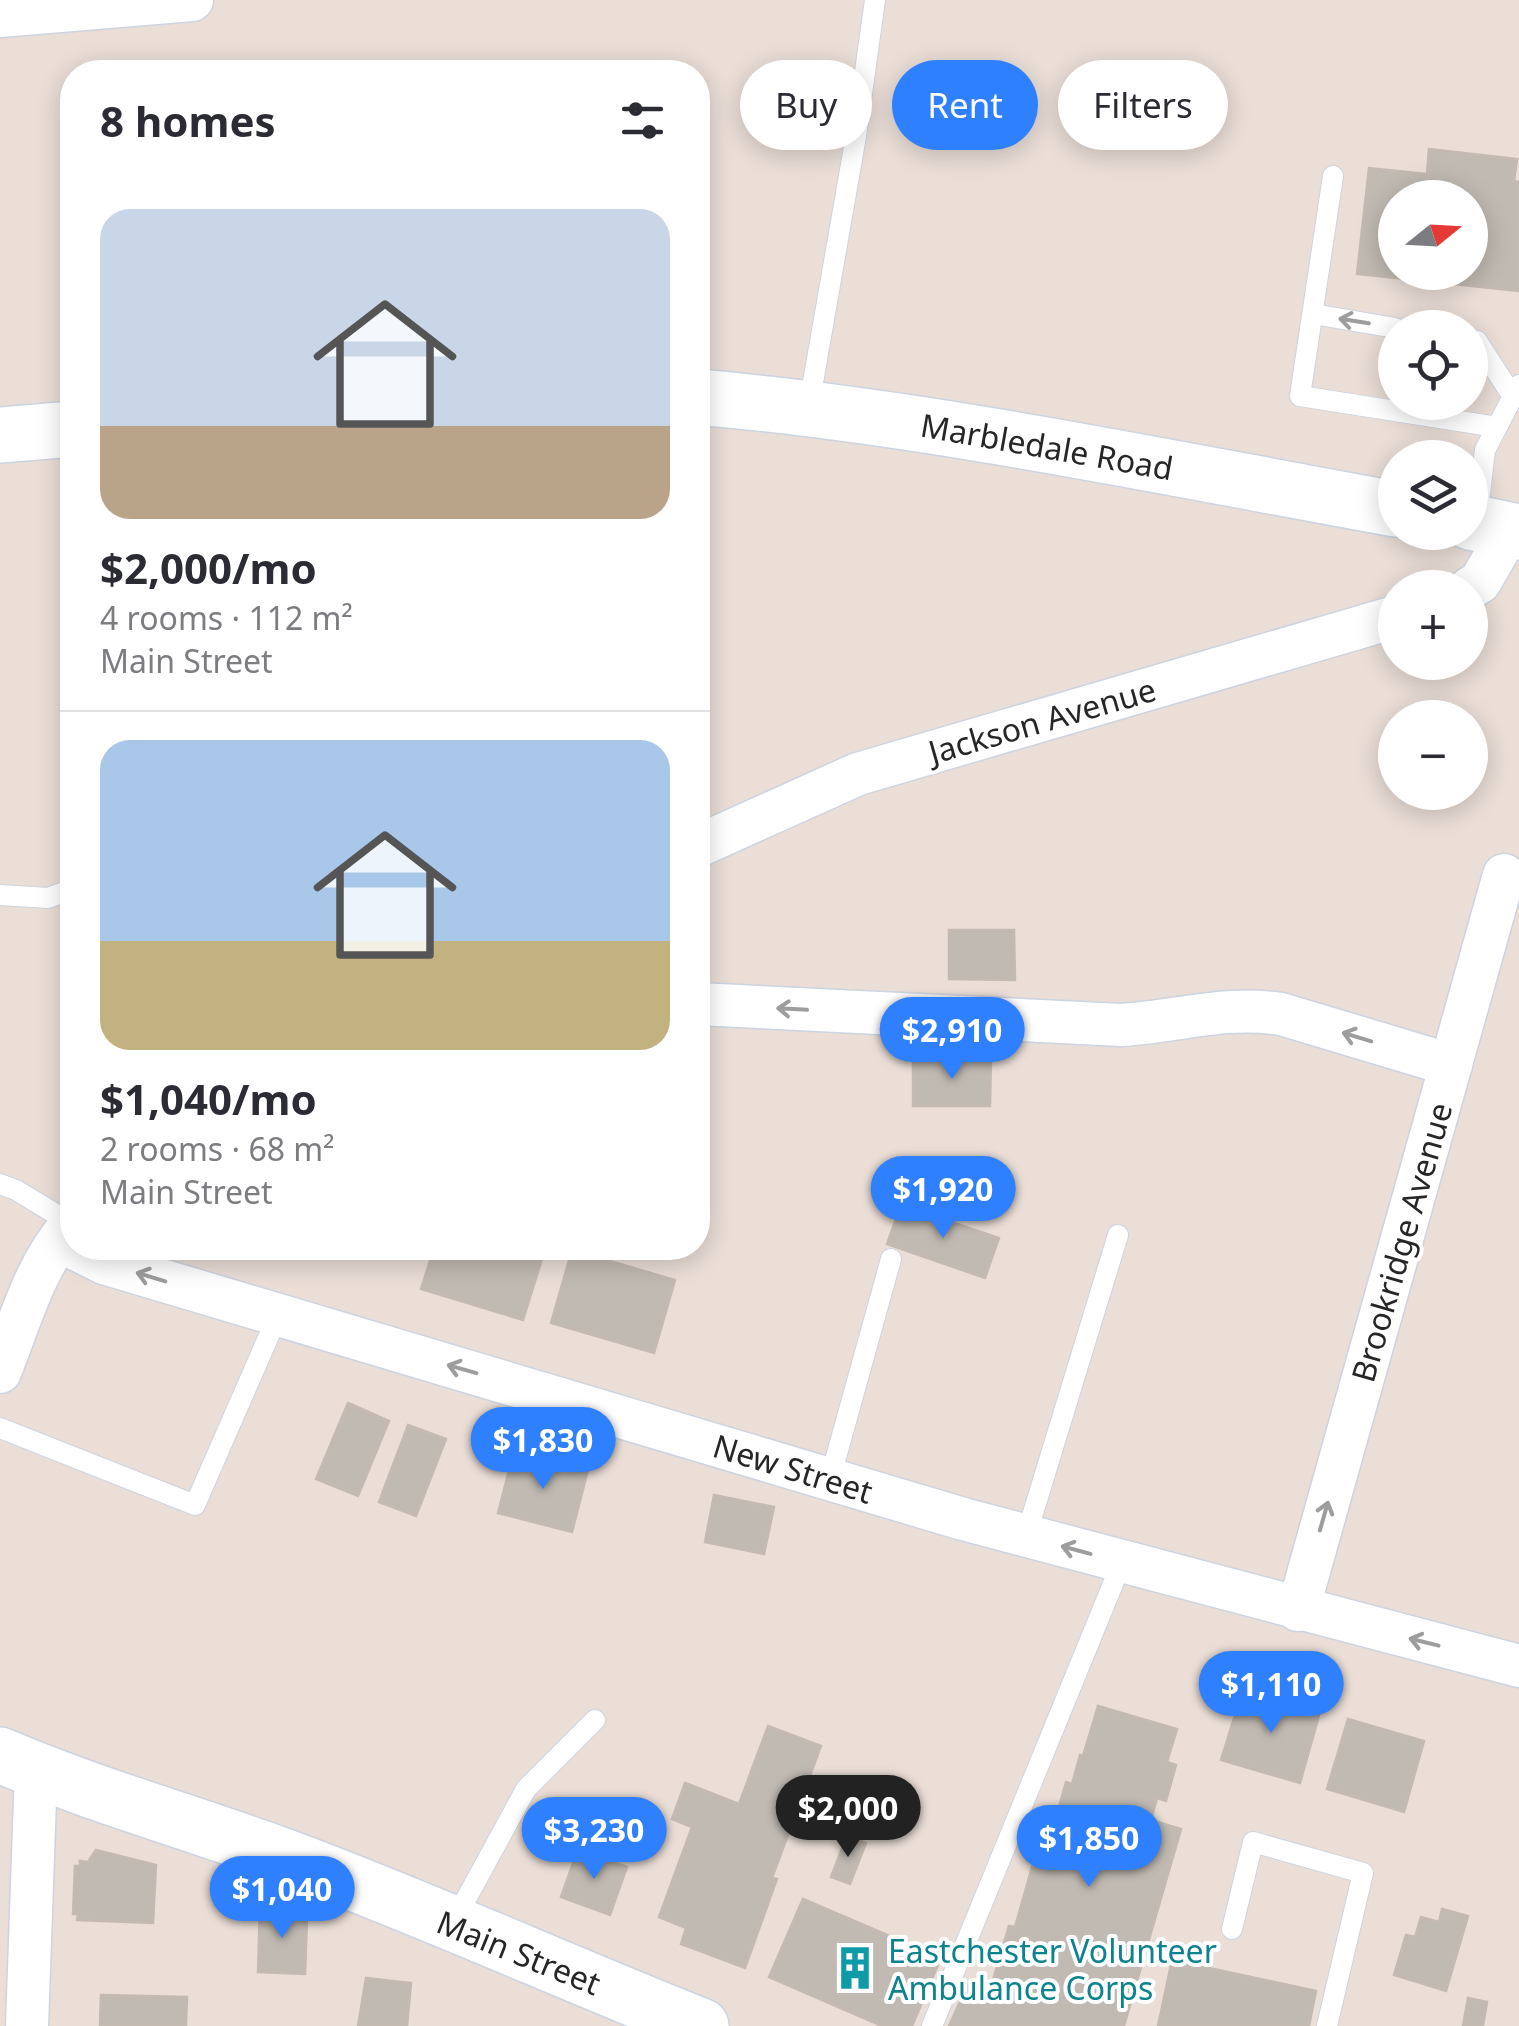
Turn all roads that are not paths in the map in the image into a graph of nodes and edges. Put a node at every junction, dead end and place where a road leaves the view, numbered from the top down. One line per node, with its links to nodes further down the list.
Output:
1 (192, 0): 3 (street)
2 (875, 0): 10 (lane)
3 (0, 16)
4 (1333, 176): 5 (lane)
5 (1313, 314): 6 (lane, one-way to 5); 11 (lane)
6 (1378, 325)
7 (1488, 356): 8 (lane)
8 (1516, 391): 11 (lane)
9 (710, 398): 10 (street, Marbledale Road)
10 (809, 406): 14 (street, Marbledale Road)
11 (1497, 427): 15 (lane)
12 (60, 430): 13 (street)
13 (0, 435)
14 (1378, 506)
15 (1494, 527): 16 (street)
16 (1483, 570)
17 (1378, 622): 18 (street, Jackson Avenue)
18 (710, 841)
19 (1504, 875): 23 (street, Brookridge Avenue)
20 (60, 894): 21 (lane)
21 (0, 895)
22 (710, 1005): 23 (street, one-way to 22)
23 (1451, 1065): 37 (street, Brookridge Avenue, one-way to 23)
24 (8, 1187): 25 (lane)
25 (60, 1228)
26 (1118, 1235): 35 (lane)
27 (60, 1248): 30 (street)
28 (892, 1258): 34 (lane)
29 (99, 1260): 31 (street, New Street, one-way to 29)
30 (11, 1309): 32 (street)
31 (278, 1315): 33 (lane); 34 (street, New Street, one-way to 31)
32 (0, 1372)
33 (0, 1428)
34 (830, 1479): 35 (street, New Street)
35 (1026, 1536): 36 (street, New Street, one-way to 35)
36 (1122, 1562): 37 (street, New Street); 45 (lane)
37 (1298, 1610): 38 (street, New Street, one-way to 37)
38 (1519, 1666)
39 (594, 1720): 41 (lane)
40 (18, 1763): 41 (street, Main Street); 43 (street)
41 (452, 1924): 44 (street, Main Street)
42 (1232, 1928): 46 (lane)
43 (27, 2026)
44 (701, 2026)
45 (932, 2026)
46 (1327, 2026)

